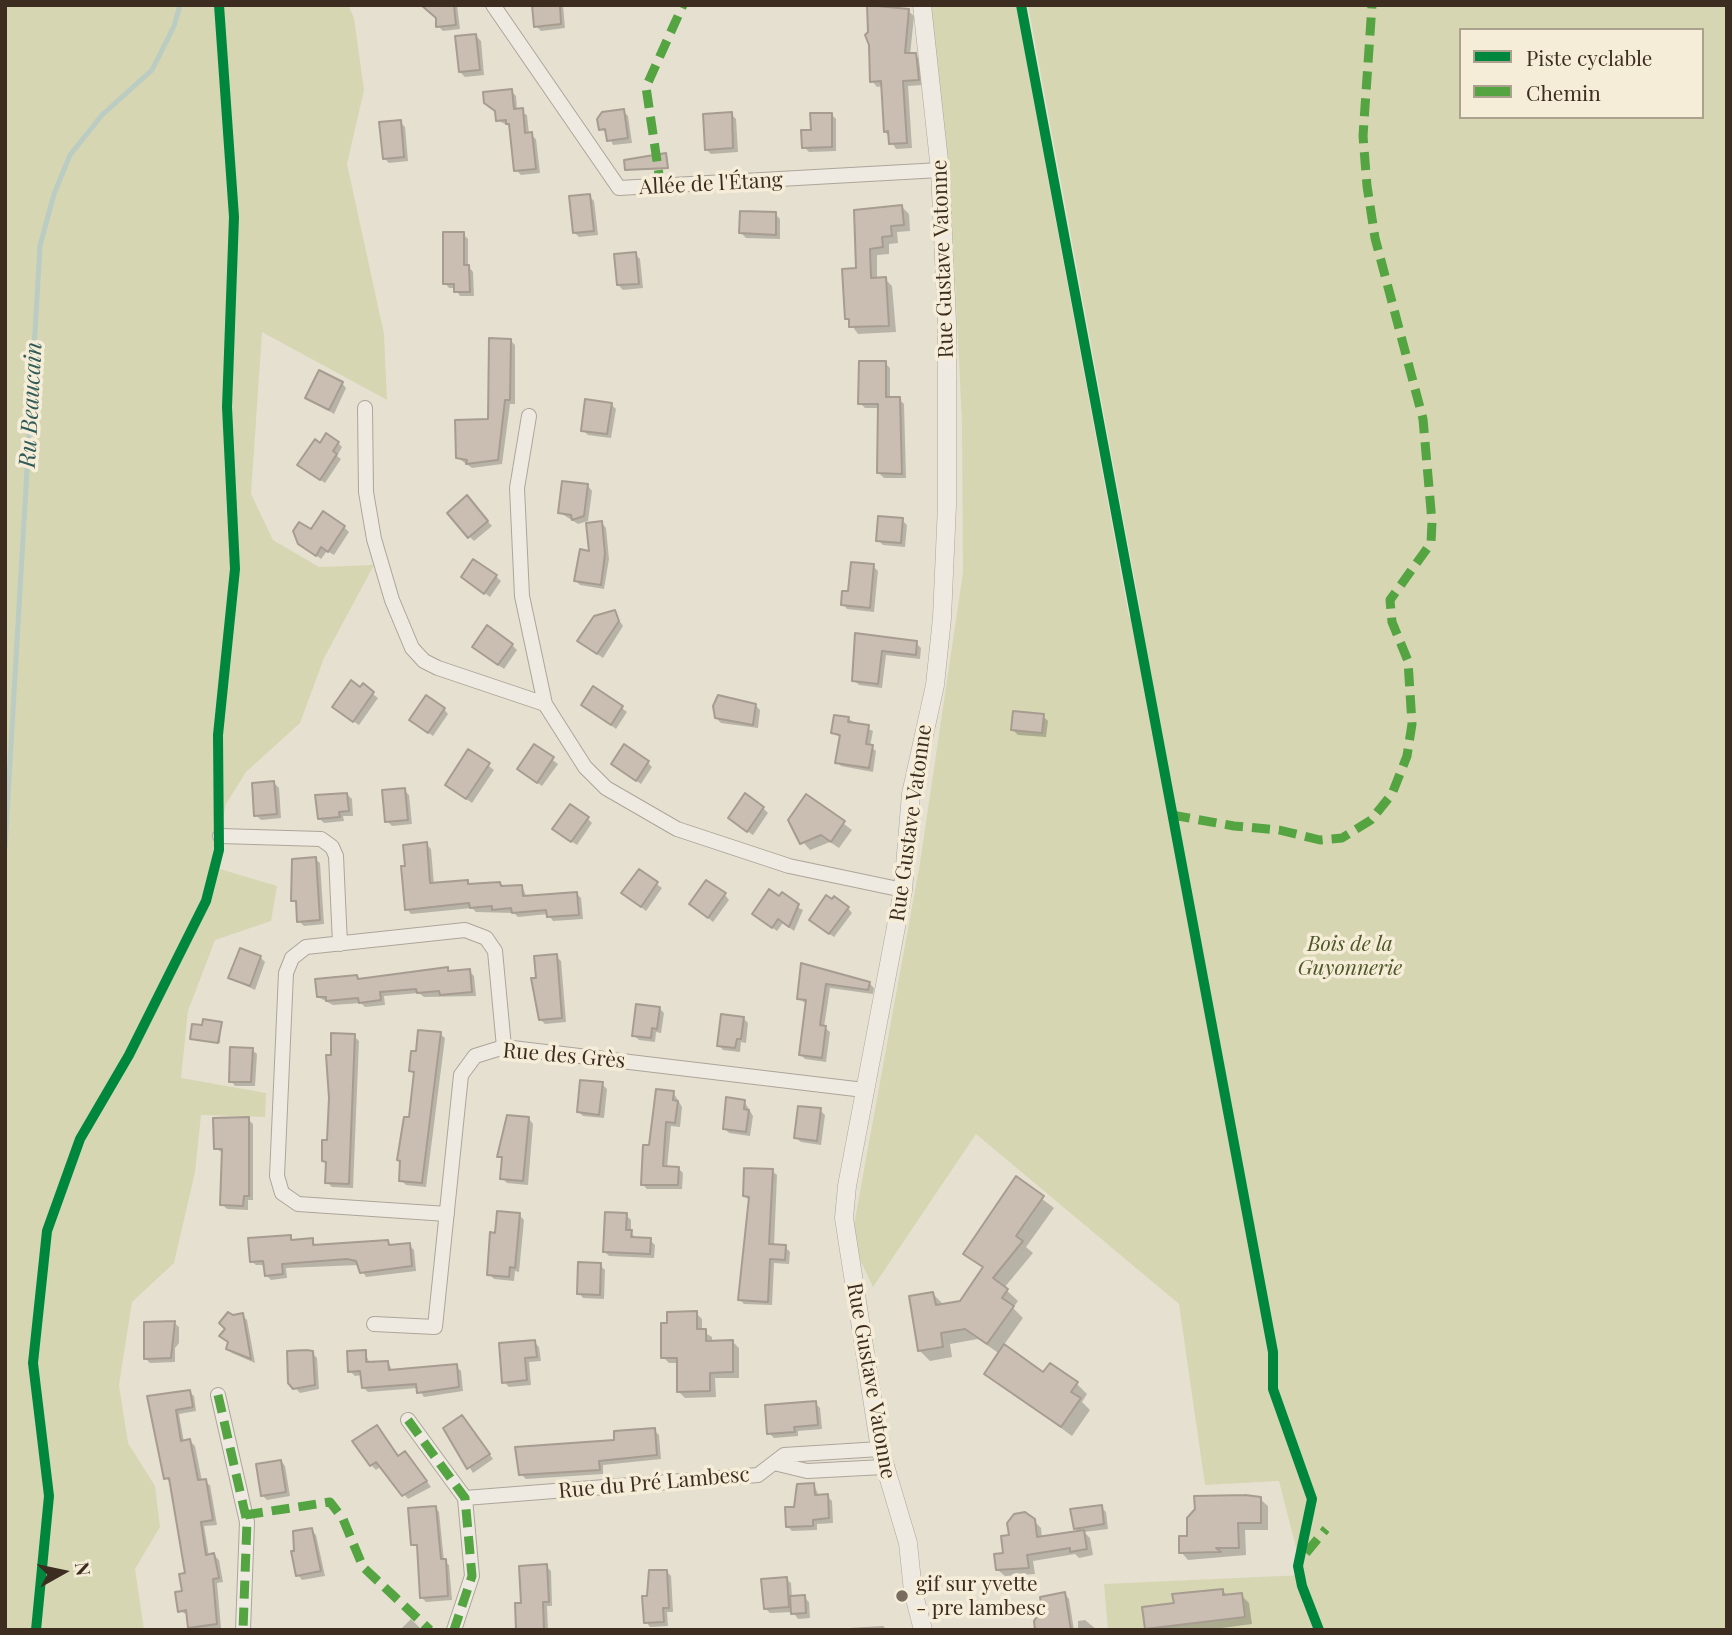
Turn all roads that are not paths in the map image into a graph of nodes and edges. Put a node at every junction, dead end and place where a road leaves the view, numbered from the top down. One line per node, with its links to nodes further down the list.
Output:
1 (493, 5): 3 (street, Allée de l'Étang)
2 (922, 5): 3 (street, Rue Gustave Vatonne)
3 (940, 170): 8 (street, Rue Gustave Vatonne)
4 (365, 408): 6 (street)
5 (529, 416): 6 (street)
6 (544, 704): 8 (street)
7 (220, 836): 9 (street)
8 (903, 890): 11 (street, Rue Gustave Vatonne)
9 (340, 944): 10 (street); 12 (street)
10 (504, 1047): 11 (street, Rue des Grès); 12 (street, Rue des Grès)
11 (864, 1090): 16 (street, Rue Gustave Vatonne)
12 (447, 1214): 13 (street, Rue des Grès)
13 (374, 1324)
14 (218, 1395): 20 (street)
15 (408, 1420): 19 (street)
16 (880, 1449): 17 (street, Rue du Pré Lambesc); 18 (street, Rue Gustave Vatonne)
17 (774, 1463): 18 (street); 19 (street, Rue du Pré Lambesc)
18 (884, 1467): 22 (street, Rue Gustave Vatonne)
19 (465, 1498): 21 (street)
20 (243, 1630)
21 (454, 1630)
22 (923, 1630)

